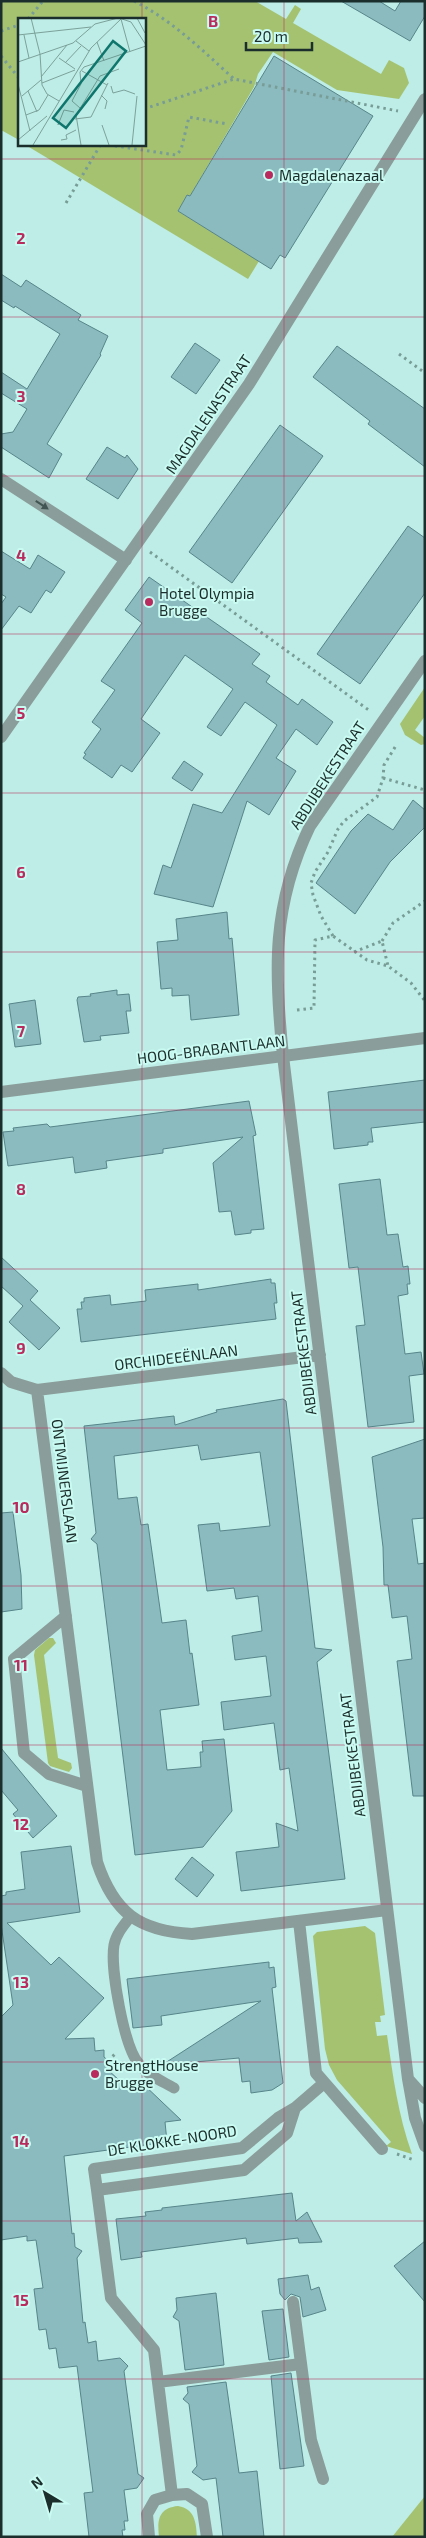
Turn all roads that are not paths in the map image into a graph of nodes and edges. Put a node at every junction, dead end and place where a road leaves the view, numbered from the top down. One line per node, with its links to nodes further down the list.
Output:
1 (425, 99): 3 (street, MAGDALENASTRAAT)
2 (1, 478): 3 (street, one-way to 3)
3 (126, 560): 5 (street, MAGDALENASTRAAT)
4 (425, 661): 7 (street, ABDIJBEKESTRAAT)
5 (1, 737)
6 (425, 1038): 7 (street, HOOG-BRABANTLAAN)
7 (283, 1056): 8 (street, HOOG-BRABANTLAAN); 9 (street, ABDIJBEKESTRAAT)
8 (1, 1092)
9 (320, 1355): 11 (street, ORCHIDEEËNLAAN); 14 (street, ABDIJBEKESTRAAT)
10 (1, 1372): 11 (street)
11 (37, 1390): 12 (street, ONTMIJNERSLAAN)
12 (66, 1616): 13 (street, ONTMIJNERSLAAN); 13 (street)
13 (87, 1786): 15 (street, ONTMIJNERSLAAN)
14 (387, 1910): 16 (street, ONTMIJNERSLAAN); 17 (street, ABDIJBEKESTRAAT)
15 (131, 1916): 16 (street, ONTMIJNERSLAAN); 19 (lane)
16 (299, 1921): 18 (street)
17 (408, 2079): 20 (street); 22 (street, ABDIJBEKESTRAAT)
18 (324, 2083): 21 (street, DE KLOKKE-NOORD); 23 (street)
19 (174, 2088)
20 (425, 2098)
21 (295, 2108): 24 (street); 24 (street, DE KLOKKE-NOORD)
22 (425, 2146)
23 (382, 2149)
24 (97, 2190): 27 (street, DE KLOKKE-NOORD)
25 (293, 2302): 26 (street)
26 (301, 2364): 27 (street); 28 (street)
27 (158, 2382): 29 (street, DE KLOKKE-NOORD)
28 (322, 2480)
29 (172, 2495): 30 (street); 31 (street)
30 (149, 2537)
31 (206, 2537)

